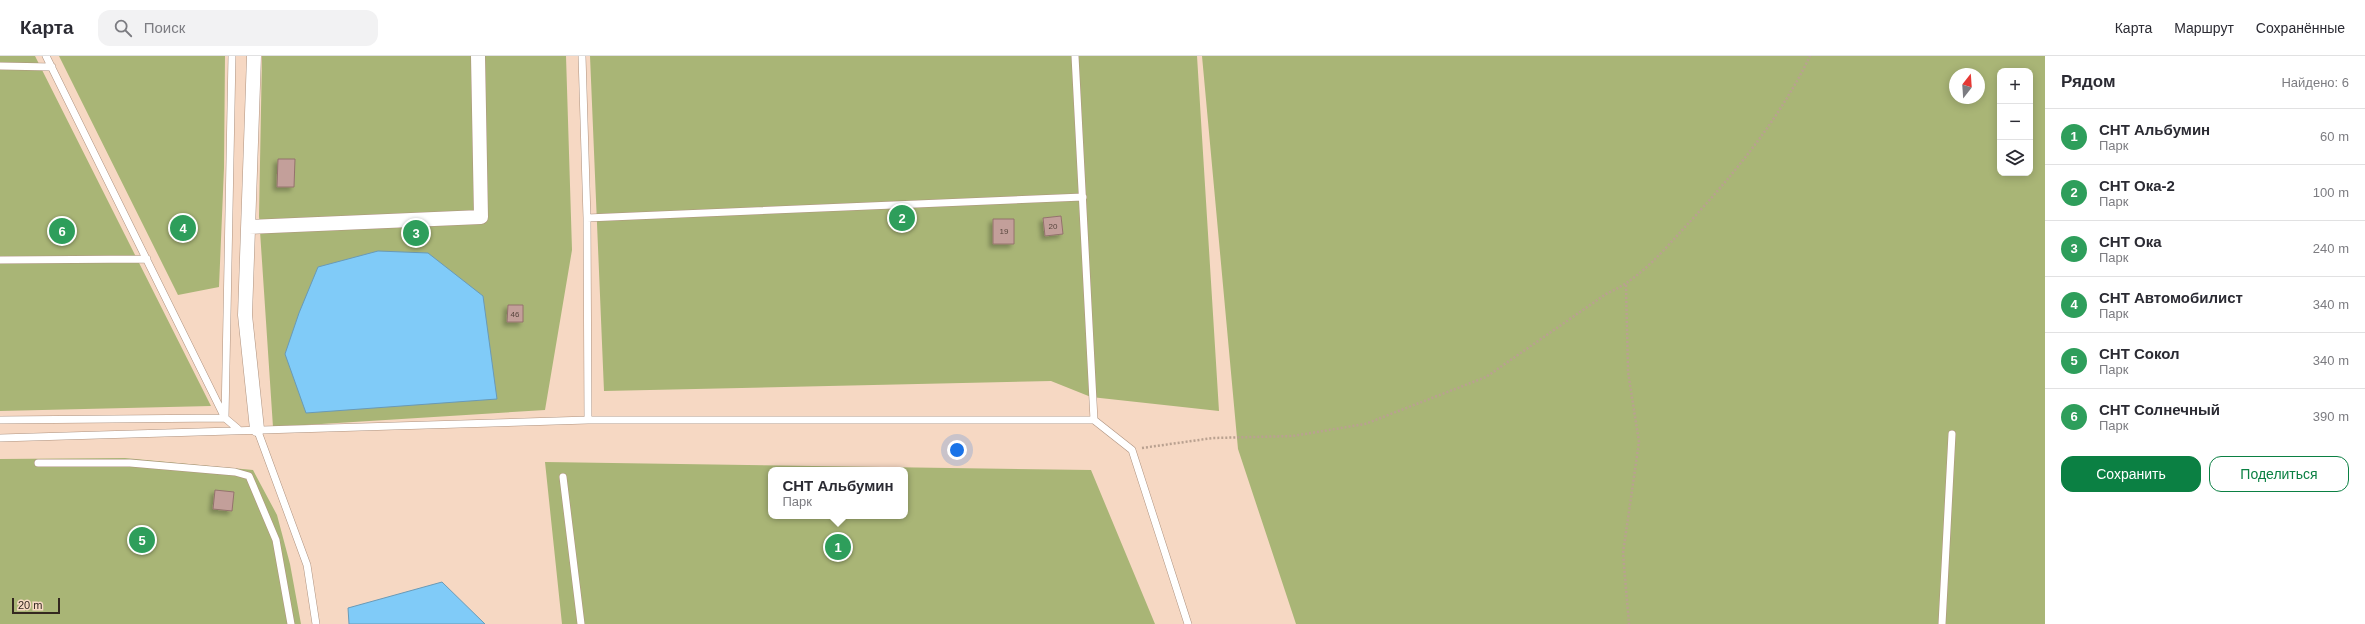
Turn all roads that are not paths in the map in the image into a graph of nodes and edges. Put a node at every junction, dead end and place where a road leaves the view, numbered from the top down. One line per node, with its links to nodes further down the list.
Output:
1 (46, 56): 8 (lane)
2 (232, 56): 14 (lane)
3 (254, 56): 11 (street)
4 (478, 56): 11 (street)
5 (582, 56): 10 (lane)
6 (1075, 56): 9 (lane)
7 (0, 66): 8 (lane)
8 (52, 67): 12 (lane)
9 (1083, 197): 10 (lane); 17 (lane)
10 (587, 218): 16 (lane)
11 (249, 227): 18 (street)
12 (147, 259): 13 (lane); 14 (lane)
13 (0, 260)
14 (225, 418): 15 (lane); 19 (lane)
15 (0, 420)
16 (588, 420): 17 (lane); 18 (lane)
17 (1094, 420): 27 (lane)
18 (257, 429): 19 (lane); 25 (lane)
19 (238, 430): 21 (lane)
20 (1952, 434): 28 (lane)
21 (0, 438)
22 (38, 463): 24 (lane)
23 (563, 477): 26 (lane)
24 (291, 624)
25 (316, 624)
26 (581, 624)
27 (1188, 624)
28 (1942, 624)

